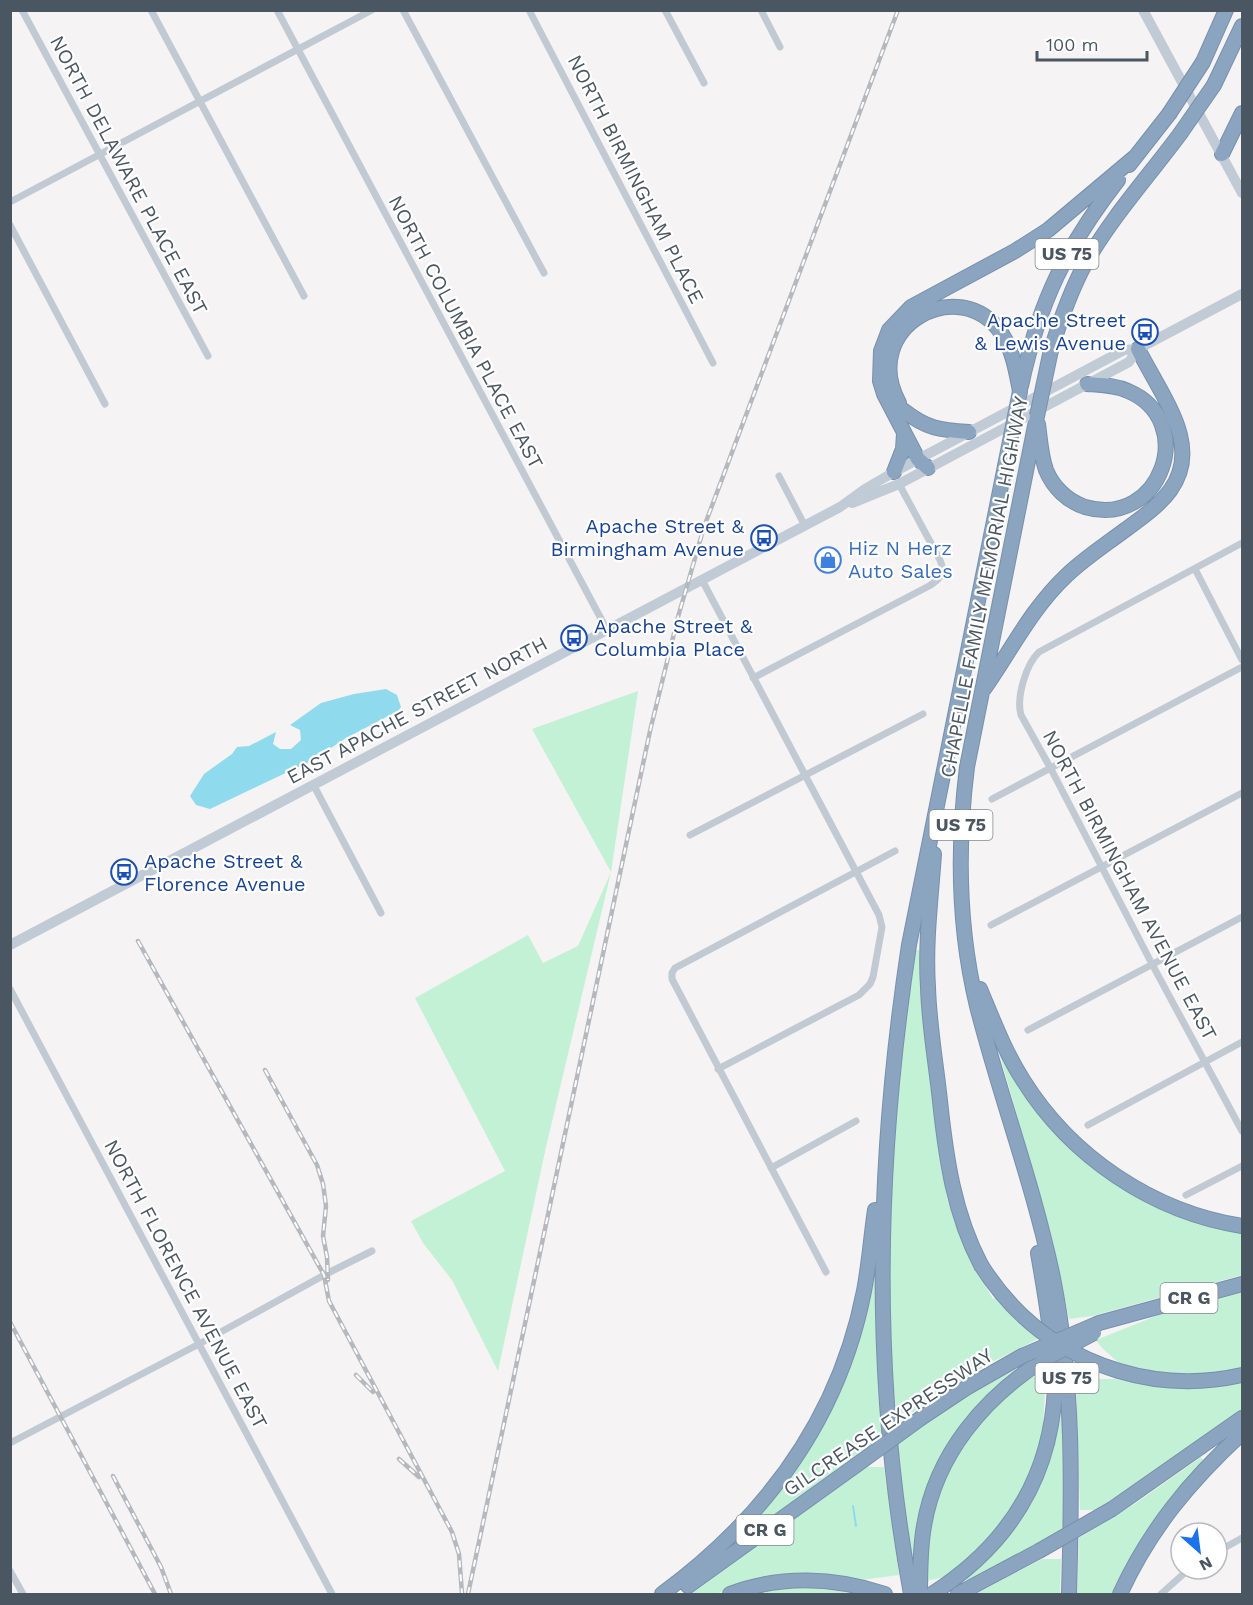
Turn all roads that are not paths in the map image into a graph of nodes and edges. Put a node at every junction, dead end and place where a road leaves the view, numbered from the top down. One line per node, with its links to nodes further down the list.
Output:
1 (22, 10): 18 (street, NORTH DELAWARE PLACE EAST)
2 (151, 10): 15 (street)
3 (277, 10): 13 (street, NORTH COLUMBIA PLACE EAST)
4 (372, 10): 13 (street)
5 (403, 10): 23 (street)
6 (529, 10): 28 (street, NORTH BIRMINGHAM PLACE)
7 (665, 10): 14 (street)
8 (761, 10): 12 (street)
9 (1143, 10): 17 (main road)
10 (1226, 10): 19 (highway, CHAPELLE FAMILY MEMORIAL HIGHWAY / US 75, bridge)
11 (1242, 26): 35 (highway, CHAPELLE FAMILY MEMORIAL HIGHWAY / US 75, bridge)
12 (780, 46)
13 (297, 49): 15 (street); 43 (street, NORTH COLUMBIA PLACE EAST)
14 (704, 83)
15 (199, 102): 18 (street); 25 (street)
16 (1242, 113): 17 (highway)
17 (1222, 154): 20 (main road)
18 (99, 155): 21 (street); 27 (street, NORTH DELAWARE PLACE EAST)
19 (1135, 157): 29 (highway, CHAPELLE FAMILY MEMORIAL HIGHWAY / US 75); 33 (highway)
20 (1242, 193)
21 (10, 202)
22 (10, 225): 31 (street)
23 (544, 273)
24 (1242, 294): 26 (main road, EAST APACHE STREET NORTH)
25 (304, 296)
26 (1138, 350): 30 (main road, EAST APACHE STREET NORTH); 34 (main road, EAST APACHE STREET NORTH); 47 (highway)
27 (208, 356)
28 (713, 363)
29 (1020, 365): 32 (highway); 52 (highway, CHAPELLE FAMILY MEMORIAL HIGHWAY / US 75, bridge)
30 (1087, 384): 35 (highway); 36 (main road, EAST APACHE STREET NORTH)
31 (105, 404)
32 (903, 410): 34 (highway); 36 (highway)
33 (904, 432): 36 (highway); 38 (highway)
34 (969, 432): 36 (main road, EAST APACHE STREET NORTH)
35 (1035, 449): 47 (highway, CHAPELLE FAMILY MEMORIAL HIGHWAY / US 75)
36 (924, 461): 38 (main road, EAST APACHE STREET NORTH)
37 (779, 476): 39 (street)
38 (896, 478): 39 (main road, EAST APACHE STREET NORTH); 46 (street)
39 (805, 526): 42 (main road, EAST APACHE STREET NORTH)
40 (1242, 543): 41 (street)
41 (1195, 569): 44 (street); 49 (street, NORTH BIRMINGHAM AVENUE EAST)
42 (702, 580): 43 (main road, EAST APACHE STREET NORTH); 46 (street)
43 (607, 630): 51 (main road, EAST APACHE STREET NORTH)
44 (1242, 660)
45 (1242, 667): 49 (street)
46 (753, 678): 50 (street)
47 (981, 693): 63 (highway, CHAPELLE FAMILY MEMORIAL HIGHWAY / US 75)
48 (923, 714): 50 (street)
49 (1051, 769): 54 (street); 57 (street, NORTH BIRMINGHAM AVENUE EAST)
50 (806, 775): 55 (street); 58 (street)
51 (313, 784): 59 (street); 62 (main road, EAST APACHE STREET NORTH)
52 (939, 790): 70 (highway, CHAPELLE FAMILY MEMORIAL HIGHWAY / US 75); 84 (highway, bridge)
53 (1242, 793): 57 (street)
54 (992, 799)
55 (690, 835)
56 (895, 851): 58 (street)
57 (1103, 867): 61 (street); 64 (street, NORTH BIRMINGHAM AVENUE EAST)
58 (856, 872): 69 (street); 69 (street)
59 (381, 914)
60 (1242, 917): 64 (street)
61 (991, 925)
62 (10, 945)
63 (968, 959): 74 (highway, CHAPELLE FAMILY MEMORIAL HIGHWAY / US 75); 78 (highway)
64 (1152, 964): 66 (street); 68 (street, NORTH BIRMINGHAM AVENUE EAST)
65 (10, 989): 83 (street, NORTH FLORENCE AVENUE EAST)
66 (1028, 1030)
67 (1242, 1042): 68 (street)
68 (1206, 1061): 72 (street); 73 (street, NORTH BIRMINGHAM AVENUE EAST)
69 (718, 1069): 76 (street)
70 (891, 1083): 92 (highway); 96 (highway, CHAPELLE FAMILY MEMORIAL HIGHWAY / US 75)
71 (856, 1121): 76 (street)
72 (1088, 1125)
73 (1242, 1131)
74 (1023, 1166): 98 (highway); 100 (highway, CHAPELLE FAMILY MEMORIAL HIGHWAY / US 75)
75 (1242, 1166): 77 (street)
76 (771, 1168): 80 (street)
77 (1186, 1195)
78 (1242, 1226)
79 (372, 1251): 83 (street)
80 (826, 1272)
81 (1242, 1284): 82 (highway, CR G)
82 (1100, 1326): 93 (highway, GILCREASE EXPRESSWAY / CR G, bridge); 97 (highway, bridge)
83 (199, 1344): 87 (street); 91 (street, NORTH FLORENCE AVENUE EAST)
84 (1242, 1375)
85 (1242, 1418): 99 (highway, bridge)
86 (1242, 1432): 101 (highway)
87 (10, 1443)
88 (10, 1571): 90 (street)
89 (1176, 1581): 102 (street)
90 (23, 1594)
91 (333, 1594)
92 (662, 1594)
93 (676, 1594)
94 (730, 1594): 95 (highway)
95 (885, 1594)
96 (911, 1594)
97 (920, 1594)
98 (932, 1594)
99 (958, 1594)
100 (1069, 1594)
101 (1120, 1594)
102 (1161, 1594)

